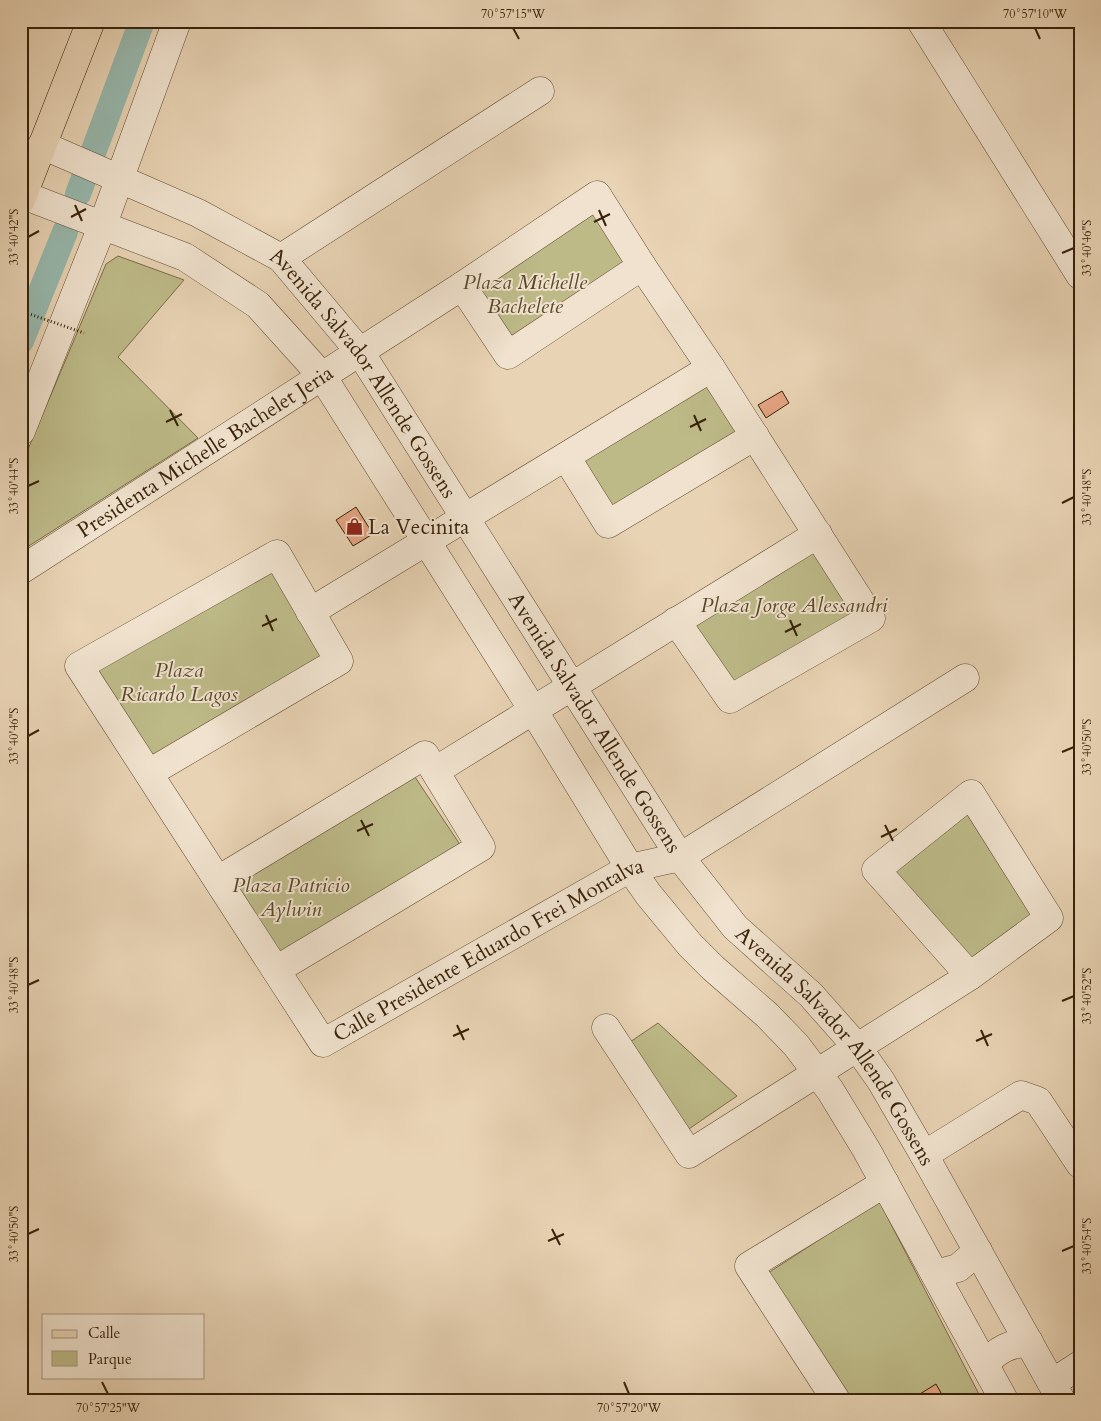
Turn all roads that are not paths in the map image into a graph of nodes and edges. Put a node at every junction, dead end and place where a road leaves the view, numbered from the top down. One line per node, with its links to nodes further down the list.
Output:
1 (91, 21): 5 (main road)
2 (177, 21): 6 (street)
3 (921, 21): 11 (street)
4 (540, 91): 9 (street)
5 (42, 145): 6 (street, Avenida Salvador Allende Gossens); 7 (main road)
6 (119, 179): 8 (street); 9 (street, Avenida Salvador Allende Gossens)
7 (22, 198): 8 (street, Avenida Salvador Allende Gossens)
8 (103, 224): 15 (street, Avenida Salvador Allende Gossens); 16 (street)
9 (281, 258): 13 (street, Avenida Salvador Allende Gossens)
10 (642, 266): 12 (street); 12 (street, Presidenta Michelle Bachelet Jeria); 14 (street)
11 (1080, 275)
12 (462, 286): 13 (street, Presidenta Michelle Bachelet Jeria)
13 (360, 352): 15 (street, Presidenta Michelle Bachelet Jeria); 19 (street, Avenida Salvador Allende Gossens)
14 (711, 368): 17 (street); 18 (street)
15 (322, 376): 21 (street, Avenida Salvador Allende Gossens); 22 (street, Presidenta Michelle Bachelet Jeria)
16 (21, 431)
17 (755, 436): 18 (street); 20 (street)
18 (566, 457): 19 (street)
19 (464, 517): 21 (street); 26 (street, Avenida Salvador Allende Gossens)
20 (818, 534): 24 (street); 24 (street)
21 (427, 540): 23 (street); 27 (street, Avenida Salvador Allende Gossens)
22 (21, 570)
23 (310, 612): 29 (street); 29 (street)
24 (676, 621): 26 (street)
25 (964, 678): 30 (street, Calle Presidente Eduardo Frei Montalva)
26 (572, 686): 27 (street); 30 (street, Avenida Salvador Allende Gossens)
27 (533, 710): 28 (street); 31 (street, Avenida Salvador Allende Gossens)
28 (435, 771): 32 (street); 33 (street)
29 (149, 773): 32 (street)
30 (680, 857): 31 (street, Calle Presidente Eduardo Frei Montalva); 36 (street, Avenida Salvador Allende Gossens)
31 (630, 868): 33 (street, Calle Presidente Eduardo Frei Montalva); 37 (street, Avenida Salvador Allende Gossens)
32 (218, 880): 33 (street)
33 (276, 970)
34 (970, 976): 34 (street); 36 (street)
35 (606, 1028): 37 (street)
36 (857, 1048): 37 (street); 38 (street, Avenida Salvador Allende Gossens)
37 (817, 1073): 40 (street, Avenida Salvador Allende Gossens)
38 (924, 1156): 39 (street); 41 (street, Avenida Salvador Allende Gossens)
39 (1080, 1164)
40 (885, 1183): 42 (street, Avenida Salvador Allende Gossens); 47 (street)
41 (978, 1251): 42 (street); 43 (street, Avenida Salvador Allende Gossens)
42 (935, 1274): 44 (street, Avenida Salvador Allende Gossens)
43 (1029, 1342): 44 (street); 46 (street, Avenida Salvador Allende Gossens)
44 (985, 1365): 48 (street, Avenida Salvador Allende Gossens)
45 (1080, 1365): 46 (street)
46 (1056, 1391)
47 (836, 1400)
48 (1004, 1400)

